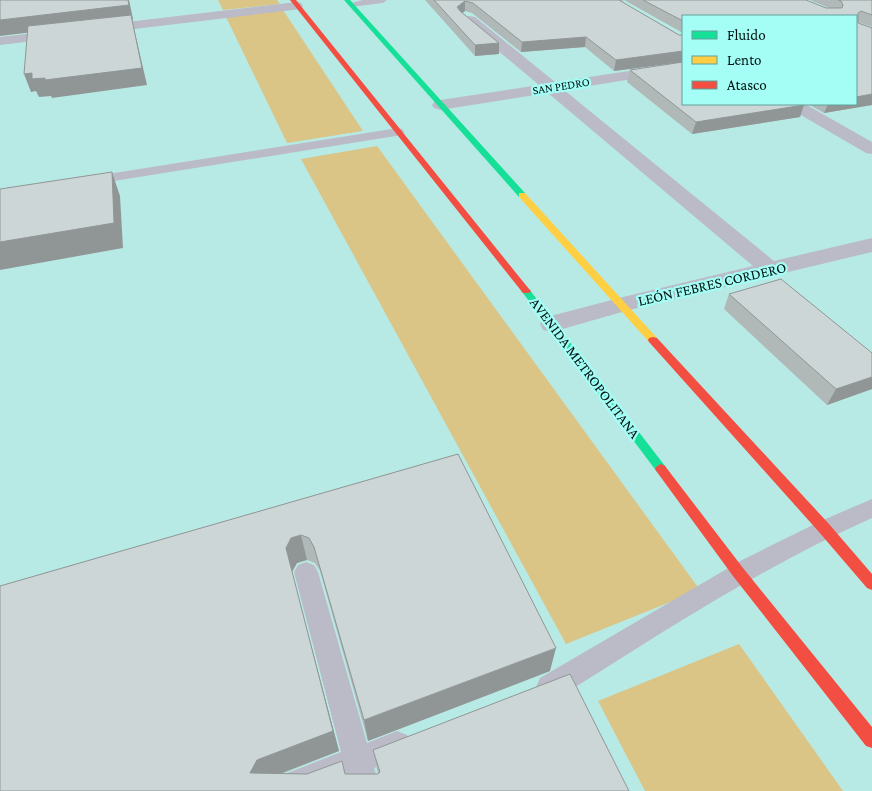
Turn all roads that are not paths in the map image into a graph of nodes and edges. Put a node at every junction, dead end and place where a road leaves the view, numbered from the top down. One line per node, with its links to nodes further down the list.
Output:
1 (383, 0): 2 (lane)
2 (349, 2): 8 (highway)
3 (295, 3): 5 (street); 10 (highway, AVENIDA METROPOLITANA)
4 (466, 17): 7 (street)
5 (0, 41)
6 (682, 67): 7 (street, SAN PEDRO)
7 (550, 87): 8 (street, SAN PEDRO); 14 (street)
8 (440, 105): 15 (highway)
9 (795, 105): 11 (street)
10 (398, 132): 12 (lane); 16 (highway, AVENIDA METROPOLITANA)
11 (872, 149)
12 (78, 183)
13 (872, 245): 14 (street, LEÓN FEBRES CORDERO)
14 (771, 270): 15 (street, LEÓN FEBRES CORDERO)
15 (623, 304): 16 (street, LEÓN FEBRES CORDERO); 18 (highway)
16 (552, 324): 20 (highway, AVENIDA METROPOLITANA)
17 (872, 508): 18 (lane)
18 (824, 528): 20 (lane); 21 (highway)
19 (306, 572): 25 (lane)
20 (738, 572): 22 (lane); 24 (highway, AVENIDA METROPOLITANA)
21 (872, 584)
22 (530, 695)
23 (421, 736): 25 (lane)
24 (872, 740)
25 (357, 760): 26 (lane); 27 (lane)
26 (277, 791)
27 (366, 791)

